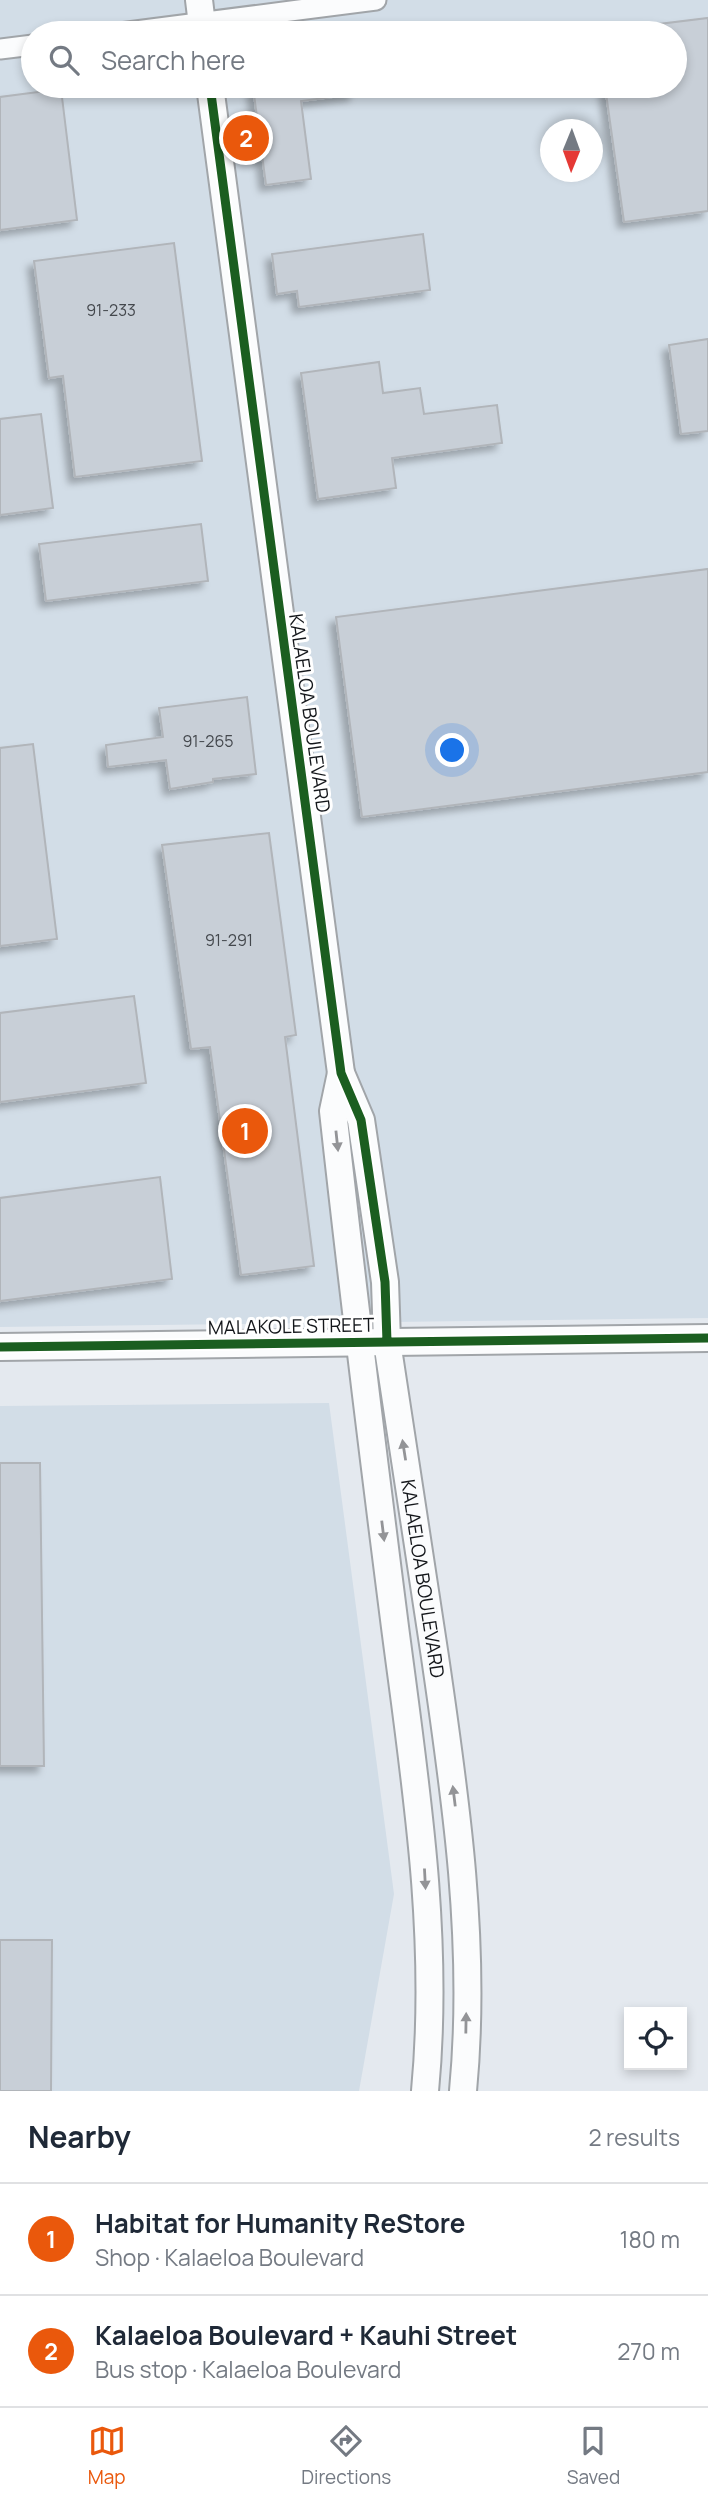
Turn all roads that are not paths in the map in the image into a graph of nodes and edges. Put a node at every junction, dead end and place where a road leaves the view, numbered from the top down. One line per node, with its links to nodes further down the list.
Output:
1 (376, 0): 2 (street)
2 (202, 18)
3 (21, 46): 4 (street)
4 (0, 49)
5 (212, 98): 6 (street, KALAELOA BOULEVARD)
6 (341, 1073): 8 (street, KALAELOA BOULEVARD, one-way to 8); 9 (street, KALAELOA BOULEVARD)
7 (708, 1338): 9 (street, MALAKOLE STREET)
8 (359, 1342): 9 (street, MALAKOLE STREET); 10 (street, MALAKOLE STREET); 11 (street, KALAELOA BOULEVARD, one-way to 11)
9 (387, 1342): 12 (street, KALAELOA BOULEVARD, one-way to 9)
10 (0, 1347)
11 (425, 2091)
12 (463, 2091)

